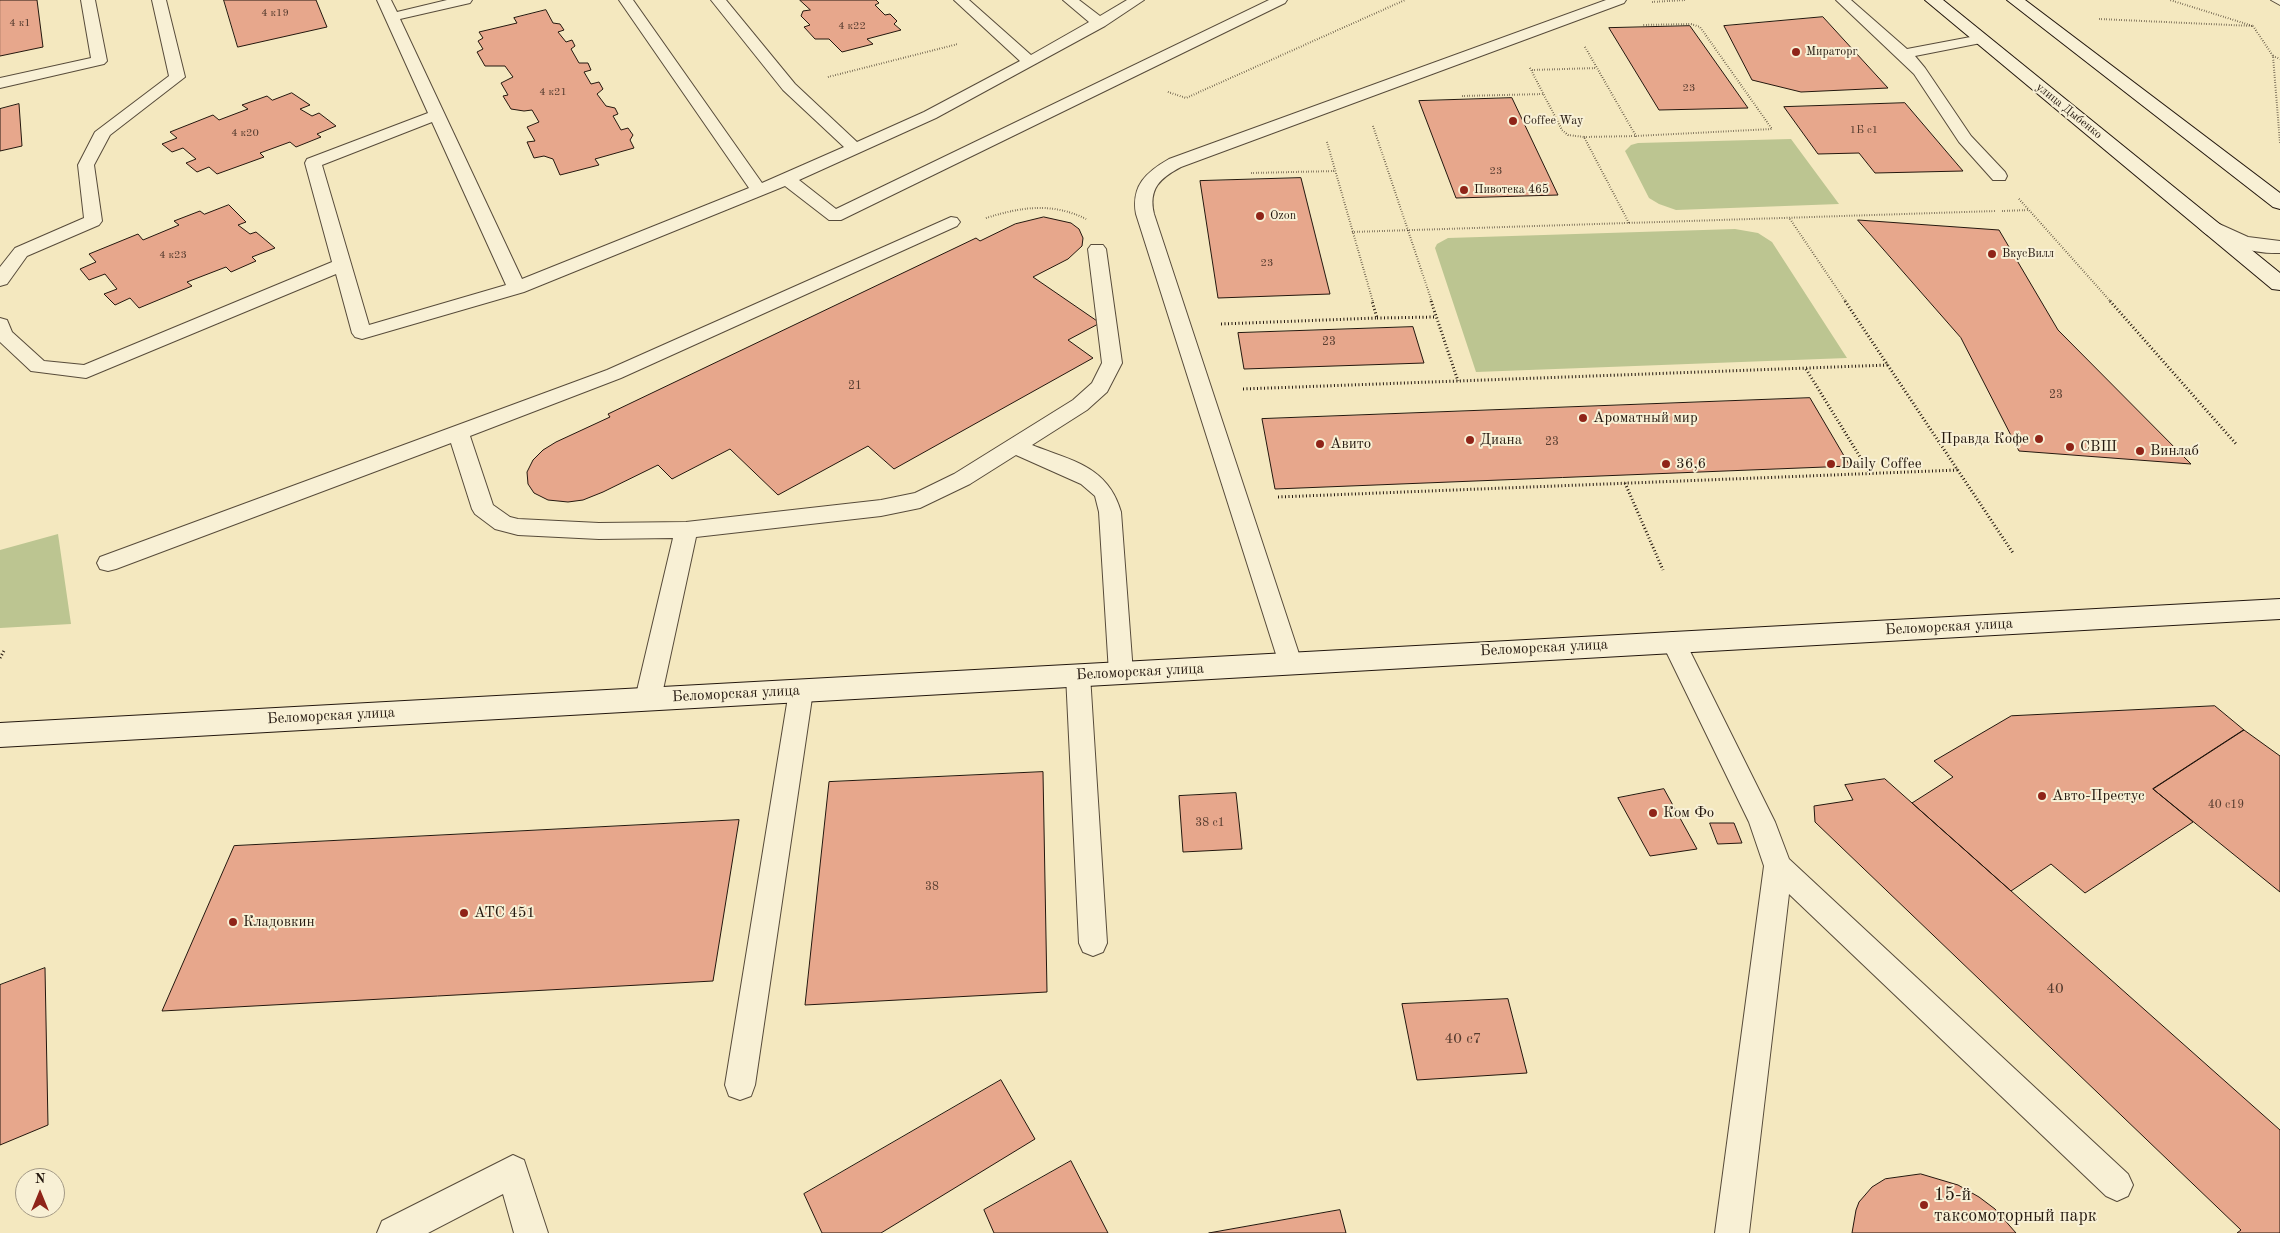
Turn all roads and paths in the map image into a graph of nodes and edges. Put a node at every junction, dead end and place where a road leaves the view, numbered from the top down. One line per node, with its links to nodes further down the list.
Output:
1 (88, 0): 35 (lane)
2 (159, 0): 57 (lane)
3 (384, 0): 19 (lane)
4 (465, 0): 19 (lane)
5 (626, 0): 46 (lane)
6 (718, 0): 36 (lane)
7 (961, 0): 25 (lane)
8 (1070, 0): 22 (lane)
9 (1137, 0): 22 (lane)
10 (1280, 0): 34 (lane)
11 (1405, 0): 34 (path)
12 (1619, 0): 20 (lane)
13 (1685, 0): 18 (path)
14 (1843, 0): 28 (lane)
15 (1933, 0): 27 (main road, улица Дыбенко)
16 (2015, 0): 47 (main road)
17 (2170, 0): 24 (path)
18 (1651, 2)
19 (392, 17): 39 (lane)
20 (1569, 18): 26 (lane); 32 (path)
21 (2094, 19): 24 (path)
22 (1100, 23): 31 (lane)
23 (1639, 25): 40 (path)
24 (2253, 26): 29 (path)
25 (999, 34): 31 (lane); 36 (path)
26 (1515, 38): 33 (path); 37 (lane)
27 (1981, 39): 28 (lane); 51 (main road, улица Дыбенко)
28 (1904, 54): 44 (lane)
29 (2273, 56): 30 (path); 42 (path)
30 (2280, 58)
31 (1030, 62): 43 (lane)
32 (1597, 68): 33 (path); 40 (path)
33 (1531, 70): 41 (path)
34 (1129, 73): 45 (lane)
35 (0, 83)
36 (789, 87): 43 (lane)
37 (1362, 94): 38 (lane); 52 (path)
38 (1318, 110): 53 (path); 63 (lane)
39 (437, 115): 56 (lane); 59 (lane)
40 (1636, 136): 41 (path)
41 (1584, 137): 50 (path)
42 (2280, 144)
43 (854, 148): 45 (lane)
44 (1999, 176)
45 (787, 180): 46 (lane)
46 (759, 191): 59 (lane)
47 (2280, 203)
48 (1789, 218): 50 (path); 64 (path); 69 (path)
49 (951, 222): 55 (path); 68 (lane)
50 (1630, 223): 52 (path)
51 (2205, 223): 54 (main road, улица Дыбенко); 58 (main road, улица Дыбенко)
52 (1408, 230): 53 (path); 60 (path)
53 (1352, 232): 61 (path)
54 (2280, 247)
55 (1097, 249): 70 (lane)
56 (342, 265): 59 (lane); 62 (lane)
57 (0, 280)
58 (2280, 284)
59 (516, 288)
60 (1436, 316): 61 (path); 66 (path)
61 (1377, 318): 63 (path)
62 (0, 324)
63 (1181, 325): 67 (lane)
64 (1888, 366): 65 (path); 71 (path)
65 (1806, 368): 66 (path); 72 (path)
66 (1458, 381): 67 (path)
67 (1202, 390): 74 (lane)
68 (458, 432): 75 (lane); 77 (lane)
69 (2237, 445)
70 (1015, 446): 75 (lane); 84 (lane)
71 (1958, 470): 72 (path); 76 (path)
72 (1870, 473): 73 (path)
73 (1625, 483): 74 (path); 78 (path)
74 (1237, 498): 83 (lane)
75 (686, 530): 87 (lane)
76 (2013, 553)
77 (108, 563)
78 (1662, 570)
79 (2280, 609): 80 (main road, Беломорская улица)
80 (1673, 641): 83 (main road, Беломорская улица); 89 (lane)
81 (6, 649): 82 (path)
82 (0, 658)
83 (1290, 663): 84 (main road, Беломорская улица)
84 (1122, 673): 85 (main road, Беломорская улица)
85 (1078, 675): 86 (main road, Беломорская улица); 90 (lane)
86 (801, 691): 87 (main road, Беломорская улица); 91 (lane)
87 (648, 699): 88 (main road, Беломорская улица)
88 (0, 735)
89 (1778, 866): 92 (lane); 95 (lane)
90 (1093, 943)
91 (740, 1085)
92 (2117, 1185)
93 (394, 1233): 94 (lane)
94 (531, 1233)
95 (1732, 1233)

